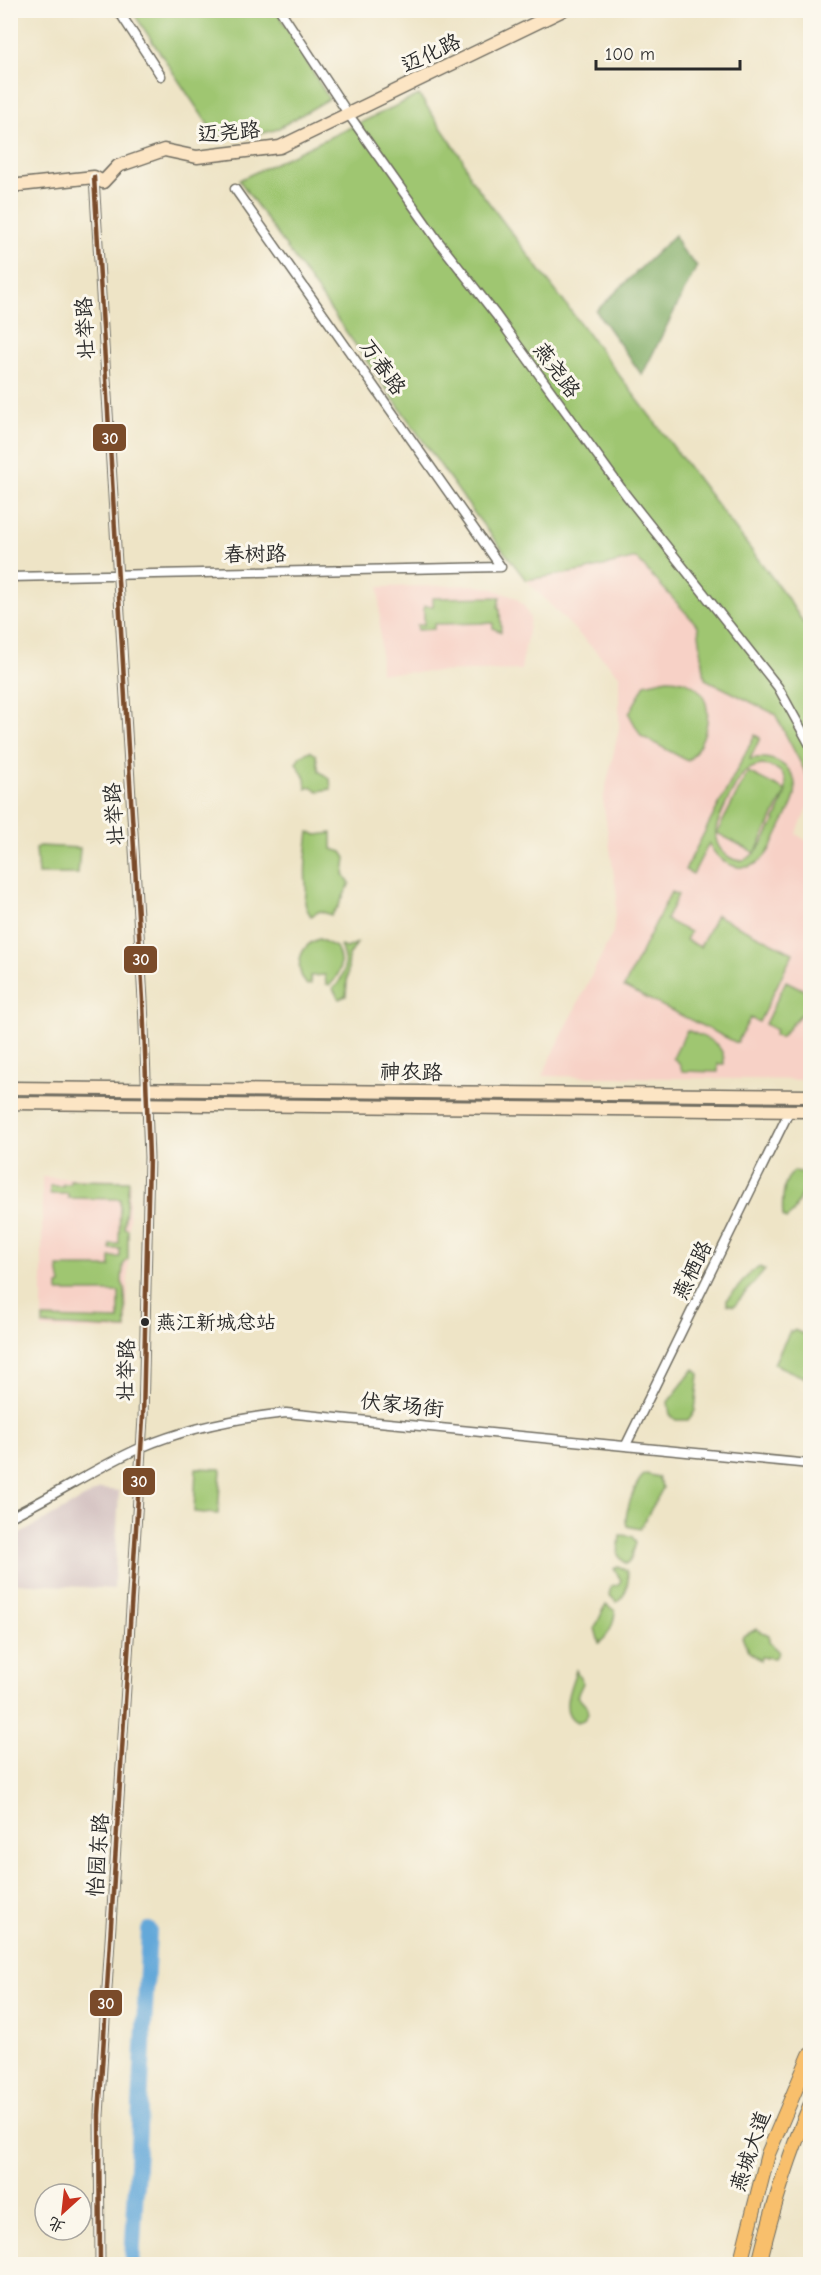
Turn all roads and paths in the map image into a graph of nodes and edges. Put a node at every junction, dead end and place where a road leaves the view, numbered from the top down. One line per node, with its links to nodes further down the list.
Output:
1 (117, 10): 4 (street)
2 (280, 10): 5 (street, 燕尧路)
3 (563, 10): 5 (street, 迈化路)
4 (161, 76)
5 (348, 115): 6 (street, 迈尧路); 12 (street, 燕尧路)
6 (94, 177): 7 (street, 迈尧路); 10 (street, 壮举路)
7 (10, 186)
8 (235, 189): 9 (street, 万春路)
9 (501, 567): 10 (street, 春树路)
10 (116, 576): 11 (street, 春树路); 14 (street, 壮举路)
11 (10, 577)
12 (810, 745)
13 (10, 1088): 14 (street, 神农路)
14 (148, 1089): 15 (street, 神农路); 17 (street, 壮举路)
15 (810, 1096)
16 (10, 1103): 17 (street, 神农路)
17 (149, 1104): 18 (street, 神农路); 21 (street, 壮举路)
18 (790, 1110): 19 (street, 神农路); 20 (street, 燕栖路)
19 (810, 1111)
20 (626, 1445): 21 (street, 伏家场街); 22 (street, 伏家场街)
21 (140, 1448): 23 (street, 伏家场街); 27 (street, 怡园东路)
22 (810, 1464)
23 (10, 1517)
24 (810, 2055): 28 (main road, 燕城大道)
25 (810, 2106): 26 (main road, 燕城大道)
26 (807, 2122): 29 (main road, 燕城大道)
27 (100, 2265)
28 (740, 2265)
29 (759, 2265)

